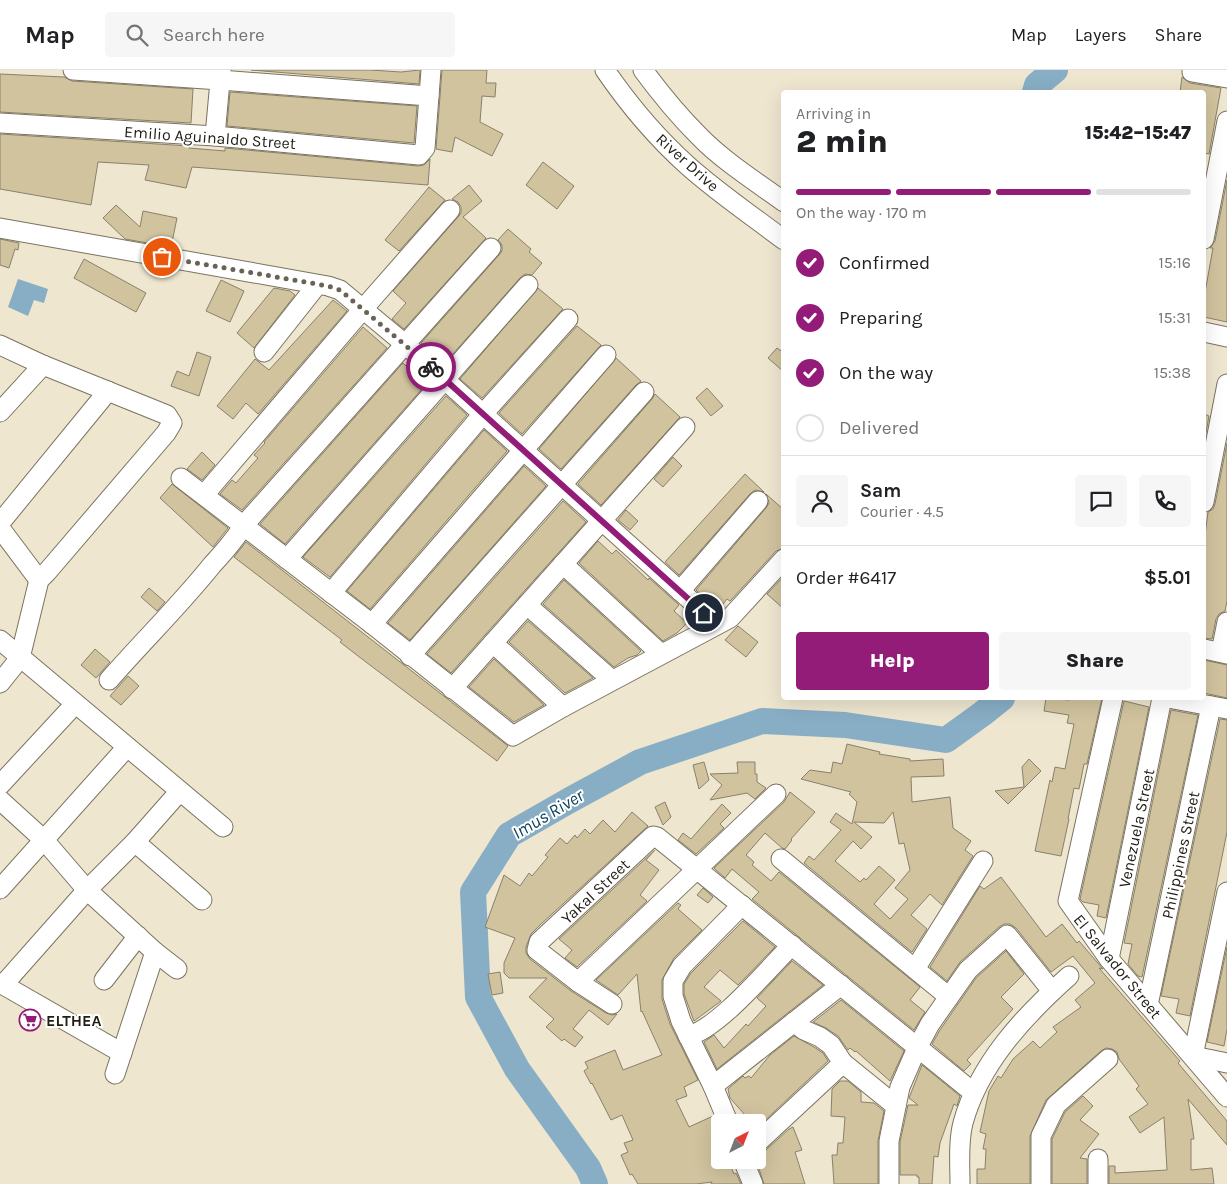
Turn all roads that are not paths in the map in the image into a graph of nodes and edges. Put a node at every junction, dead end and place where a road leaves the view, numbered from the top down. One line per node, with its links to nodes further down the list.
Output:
1 (73, 70): 6 (street)
2 (431, 70): 8 (street)
3 (606, 70): 16 (street, River Drive)
4 (643, 70): 12 (street, River Drive)
5 (1192, 72): 7 (street)
6 (220, 75): 8 (street); 11 (street)
7 (1227, 78)
8 (429, 96): 11 (street, Emilio Aguinaldo Street)
9 (1227, 122): 15 (street)
10 (0, 123): 11 (street, Emilio Aguinaldo Street)
11 (216, 136)
12 (781, 200)
13 (450, 210): 20 (street)
14 (0, 228): 18 (street)
15 (1206, 229)
16 (781, 238)
17 (491, 248): 25 (street)
18 (317, 285): 20 (street); 26 (street)
19 (528, 285): 29 (street)
20 (363, 309): 25 (street); 40 (street)
21 (568, 319): 34 (street)
22 (1206, 332): 23 (street)
23 (1227, 337)
24 (0, 345): 28 (street)
25 (406, 345): 29 (street); 44 (street)
26 (264, 352)
27 (606, 355): 36 (street)
28 (44, 365): 31 (street); 33 (street)
29 (445, 380): 34 (street); 46 (street)
30 (1227, 384): 39 (street)
31 (108, 391): 43 (street); 49 (street)
32 (644, 392): 38 (street)
33 (0, 412)
34 (484, 414): 36 (street); 51 (street)
35 (684, 427): 42 (street)
36 (523, 450): 38 (street); 54 (street)
37 (181, 478): 40 (street)
38 (561, 484): 42 (street); 60 (street)
39 (1206, 492)
40 (204, 495): 44 (street)
41 (758, 501): 50 (street)
42 (602, 520): 47 (street); 50 (street)
43 (0, 524)
44 (243, 526): 46 (street); 62 (street)
45 (0, 528): 49 (street)
46 (287, 559): 51 (street)
47 (563, 564): 52 (street); 59 (street)
48 (781, 566): 55 (street)
49 (39, 580): 61 (street)
50 (680, 591): 55 (street)
51 (331, 593): 54 (street)
52 (527, 604): 57 (street); 63 (street)
53 (1227, 622): 58 (street)
54 (372, 624): 60 (street)
55 (717, 624): 59 (street)
56 (0, 640): 61 (street)
57 (493, 643): 65 (street); 70 (street)
58 (1217, 652)
59 (661, 654): 63 (street)
60 (410, 656): 65 (street)
61 (20, 658): 64 (street); 69 (street)
62 (109, 680)
63 (612, 680): 70 (street)
64 (0, 683)
65 (452, 690): 70 (street)
66 (1113, 700): 91 (street, El Salvador Street)
67 (1162, 700): 91 (street, Venezuela Street)
68 (1179, 700): 71 (street)
69 (75, 704): 72 (street); 73 (street)
70 (563, 707)
71 (1219, 707): 102 (street, Philippines Street)
72 (127, 747): 74 (street); 78 (street)
73 (0, 785)
74 (180, 792): 77 (street); 79 (street)
75 (776, 794): 82 (street)
76 (0, 800): 78 (street)
77 (223, 828)
78 (44, 840): 83 (street); 84 (street)
79 (135, 842): 84 (street); 86 (street)
80 (781, 860): 93 (street)
81 (983, 861): 93 (street)
82 (697, 869): 87 (street); 96 (street); 96 (street, Yakal Street)
83 (0, 889)
84 (87, 890): 88 (street); 97 (street)
85 (1227, 892): 107 (street)
86 (202, 900)
87 (742, 905): 89 (street); 104 (street)
88 (138, 936): 90 (street); 95 (street)
89 (792, 945): 98 (street); 104 (street)
90 (155, 952): 92 (street); 106 (street)
91 (1109, 959): 102 (street, El Salvador Street)
92 (177, 969)
93 (915, 969): 100 (street)
94 (1069, 976): 99 (street)
95 (104, 980)
96 (578, 982): 101 (street)
97 (2, 984): 106 (street)
98 (841, 984): 103 (street); 105 (street)
99 (1052, 991): 100 (street); 113 (street)
100 (949, 997): 105 (street)
101 (612, 1004)
102 (1148, 1005): 107 (street, El Salvador Street)
103 (794, 1022): 110 (street); 112 (street)
104 (688, 1036): 112 (street)
105 (917, 1048): 113 (street); 115 (street)
106 (122, 1053): 111 (street)
107 (1193, 1056): 109 (street); 114 (street, El Salvador Street)
108 (1108, 1059): 123 (street)
109 (1227, 1062)
110 (843, 1063): 115 (street); 117 (street)
111 (115, 1074)
112 (713, 1086): 116 (street)
113 (974, 1092): 122 (street)
114 (1227, 1097)
115 (896, 1106): 121 (street)
116 (725, 1114)
117 (766, 1135)
118 (1098, 1159): 124 (street)
119 (747, 1169): 120 (street)
120 (753, 1184)
121 (889, 1184)
122 (960, 1184)
123 (1041, 1184)
124 (1098, 1184)

